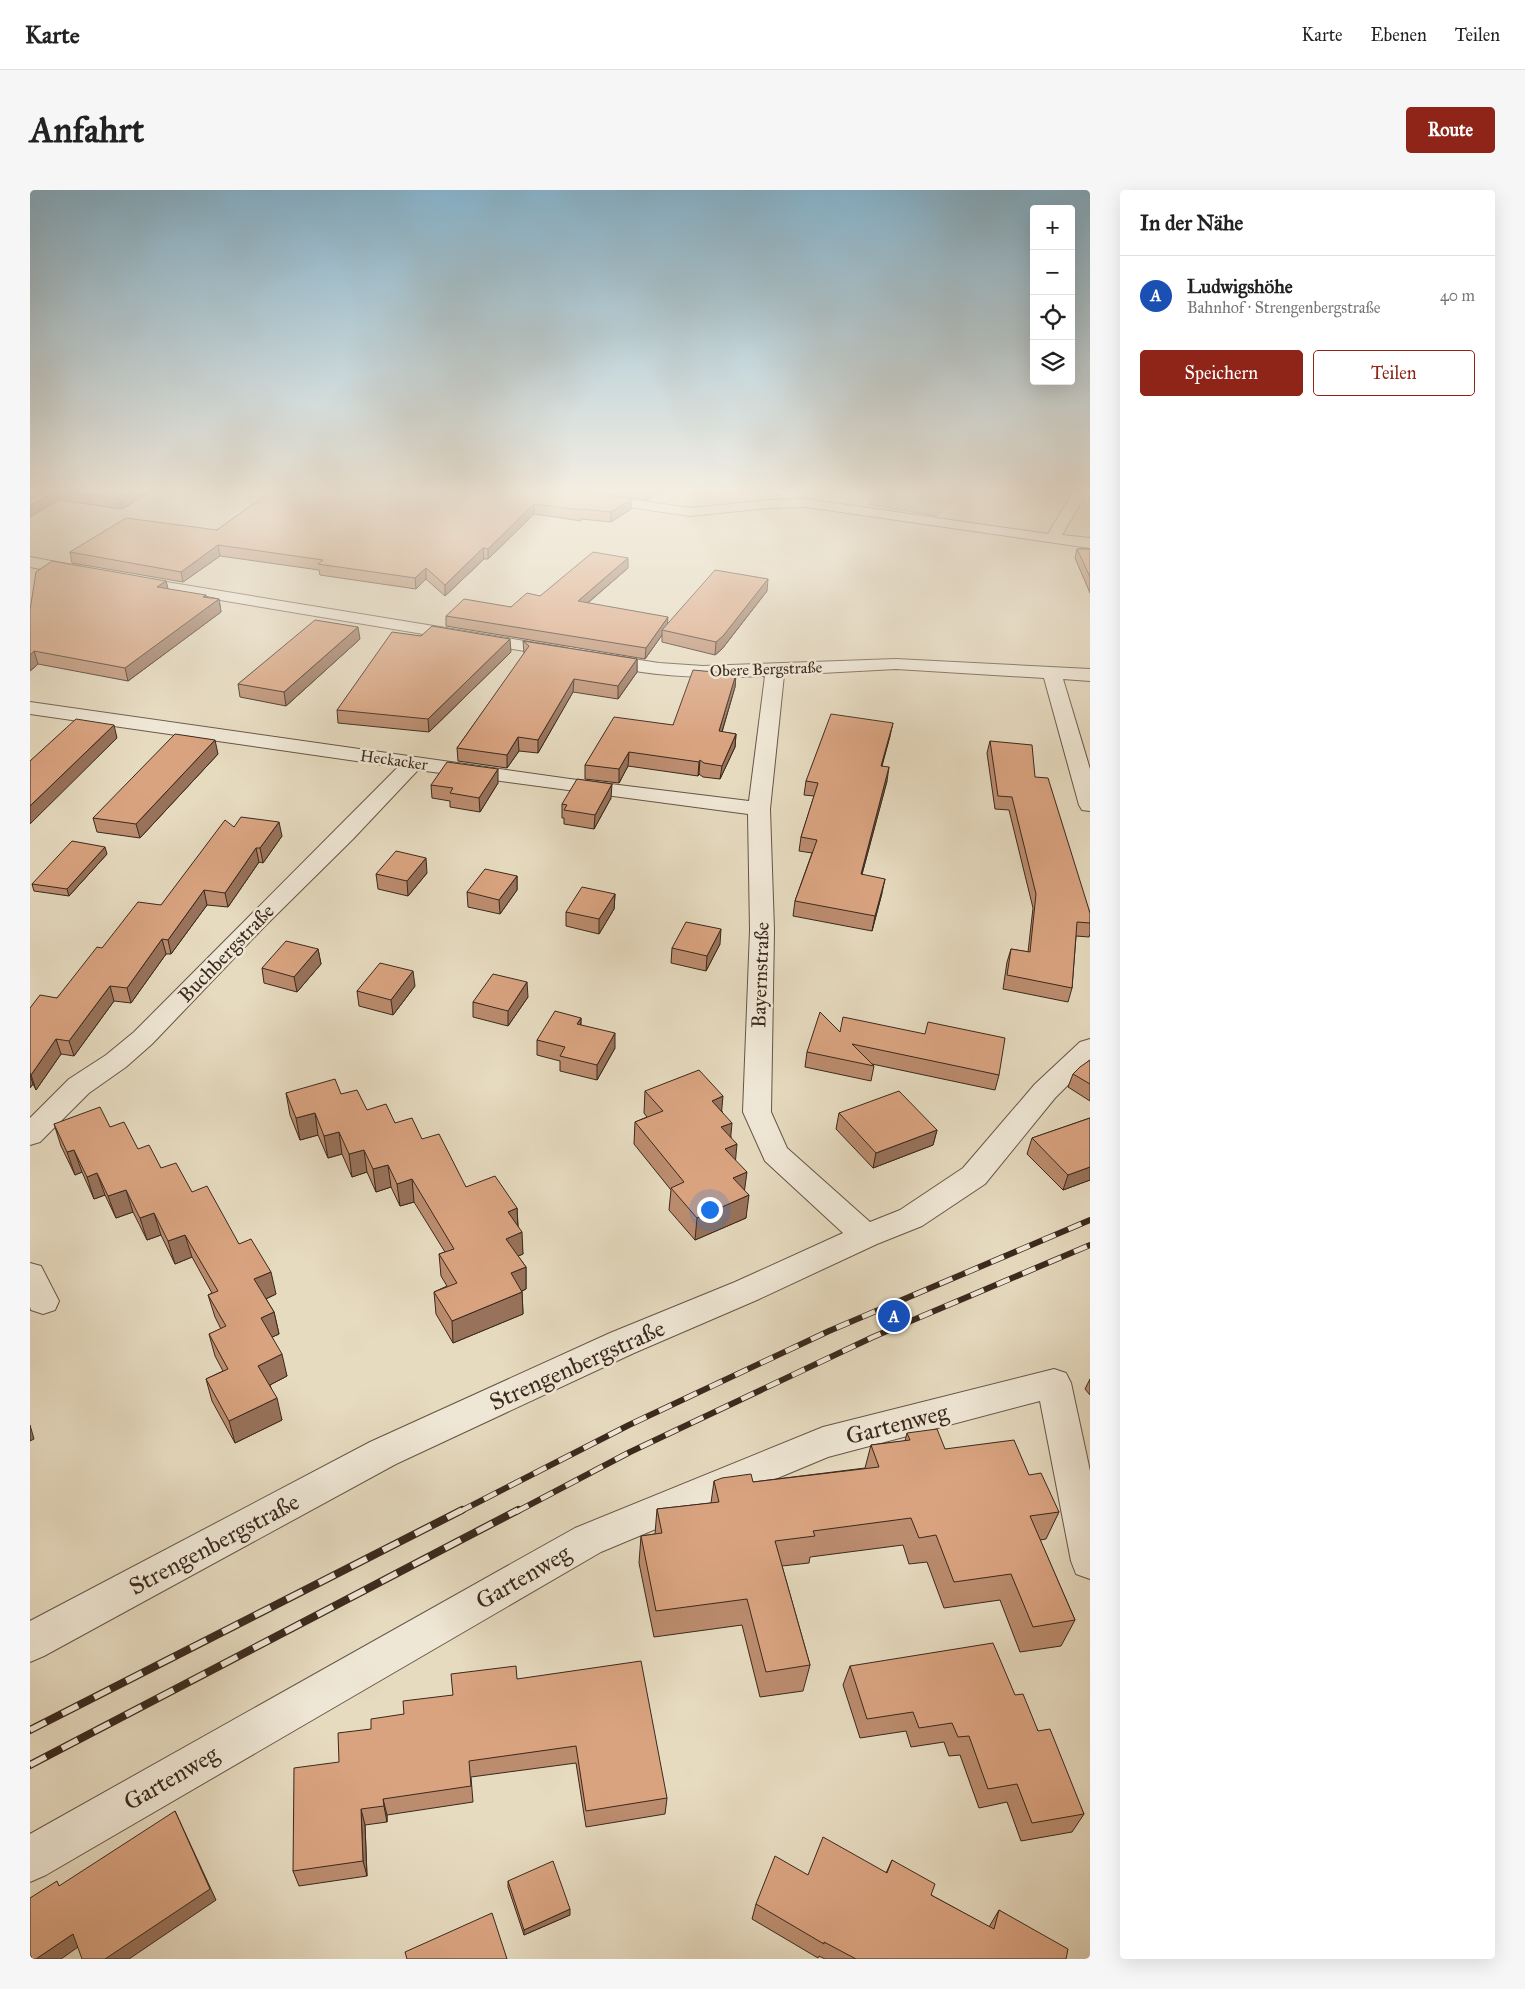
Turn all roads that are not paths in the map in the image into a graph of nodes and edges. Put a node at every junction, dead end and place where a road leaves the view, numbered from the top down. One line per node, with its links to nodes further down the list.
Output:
1 (79, 572): 2 (street)
2 (96, 575)
3 (114, 578): 4 (street, Obere Bergstraße)
4 (775, 671): 5 (street, Obere Bergstraße); 10 (street, Bayernstraße)
5 (1052, 673): 6 (street, Obere Bergstraße); 9 (street)
6 (1090, 675)
7 (30, 708): 8 (street, Heckacker)
8 (413, 762): 10 (street, Heckacker); 12 (street, Buchbergstraße)
9 (1090, 805)
10 (759, 808): 13 (street, Bayernstraße)
11 (1090, 1048): 13 (street, Strengenbergstraße)
12 (30, 1135)
13 (866, 1236): 15 (street, Strengenbergstraße)
14 (1090, 1561): 16 (street, Gartenweg)
15 (30, 1642)
16 (30, 1859)

